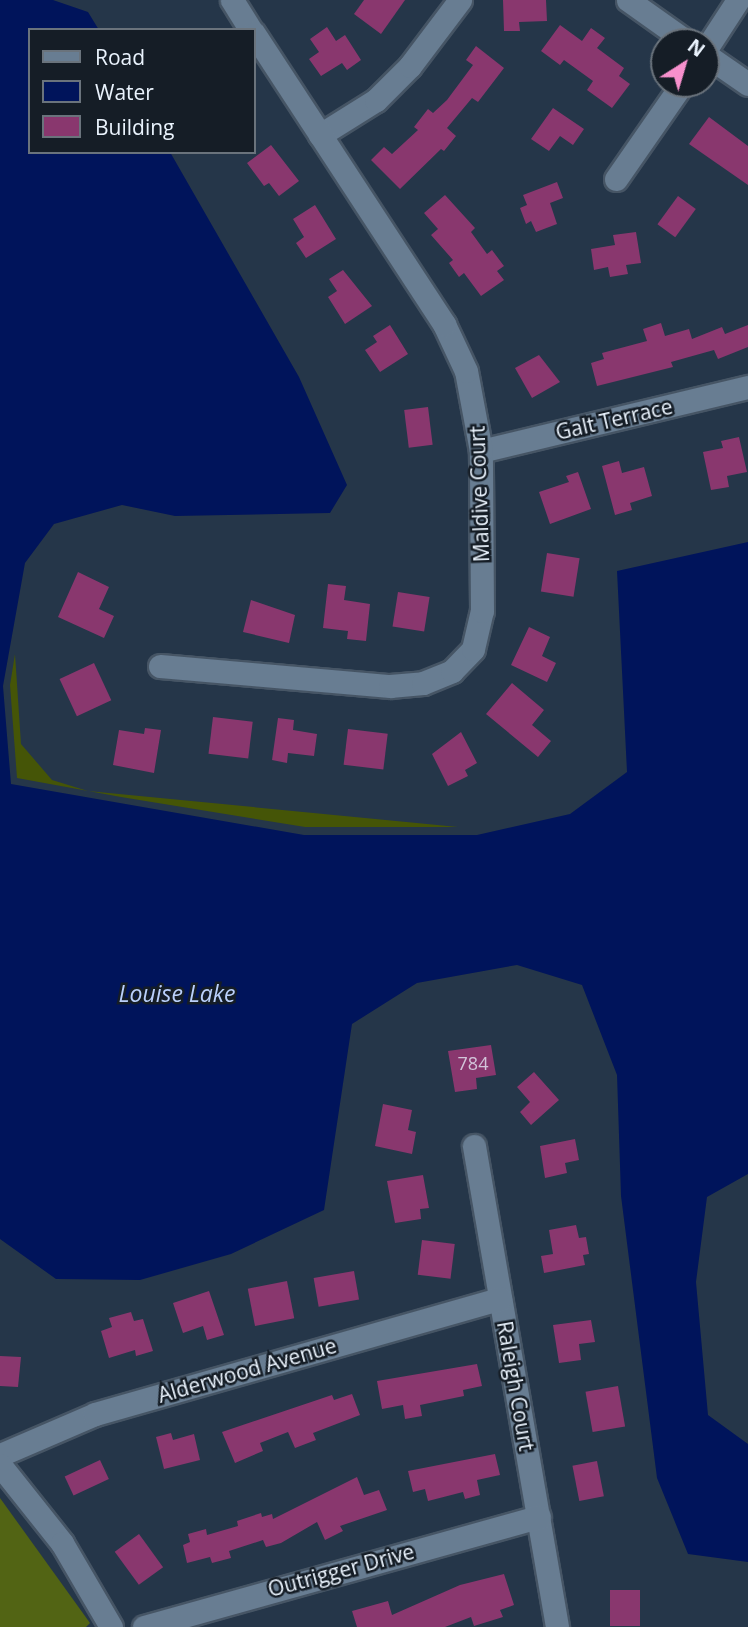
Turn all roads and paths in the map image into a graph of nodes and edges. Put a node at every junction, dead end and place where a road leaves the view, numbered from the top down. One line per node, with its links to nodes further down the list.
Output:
1 (232, 0): 5 (street, Maldive Court)
2 (460, 0): 12 (street)
3 (628, 0): 6 (street)
4 (738, 0): 7 (street)
5 (250, 28)
6 (667, 28)
7 (720, 28)
8 (256, 37): 12 (street, Maldive Court)
9 (720, 65): 10 (street)
10 (748, 84)
11 (672, 98): 13 (street)
12 (320, 135): 15 (street, Maldive Court)
13 (616, 179)
14 (748, 387): 15 (street, Galt Terrace)
15 (481, 451): 16 (street, Maldive Court)
16 (160, 666)
17 (474, 1146): 18 (street, Raleigh Court)
18 (500, 1299): 19 (street, Alderwood Avenue); 21 (street, Raleigh Court)
19 (0, 1455)
20 (0, 1465): 22 (street)
21 (540, 1517): 23 (street, Outrigger Drive); 24 (street, Raleigh Court)
22 (111, 1627)
23 (144, 1627)
24 (557, 1627)

